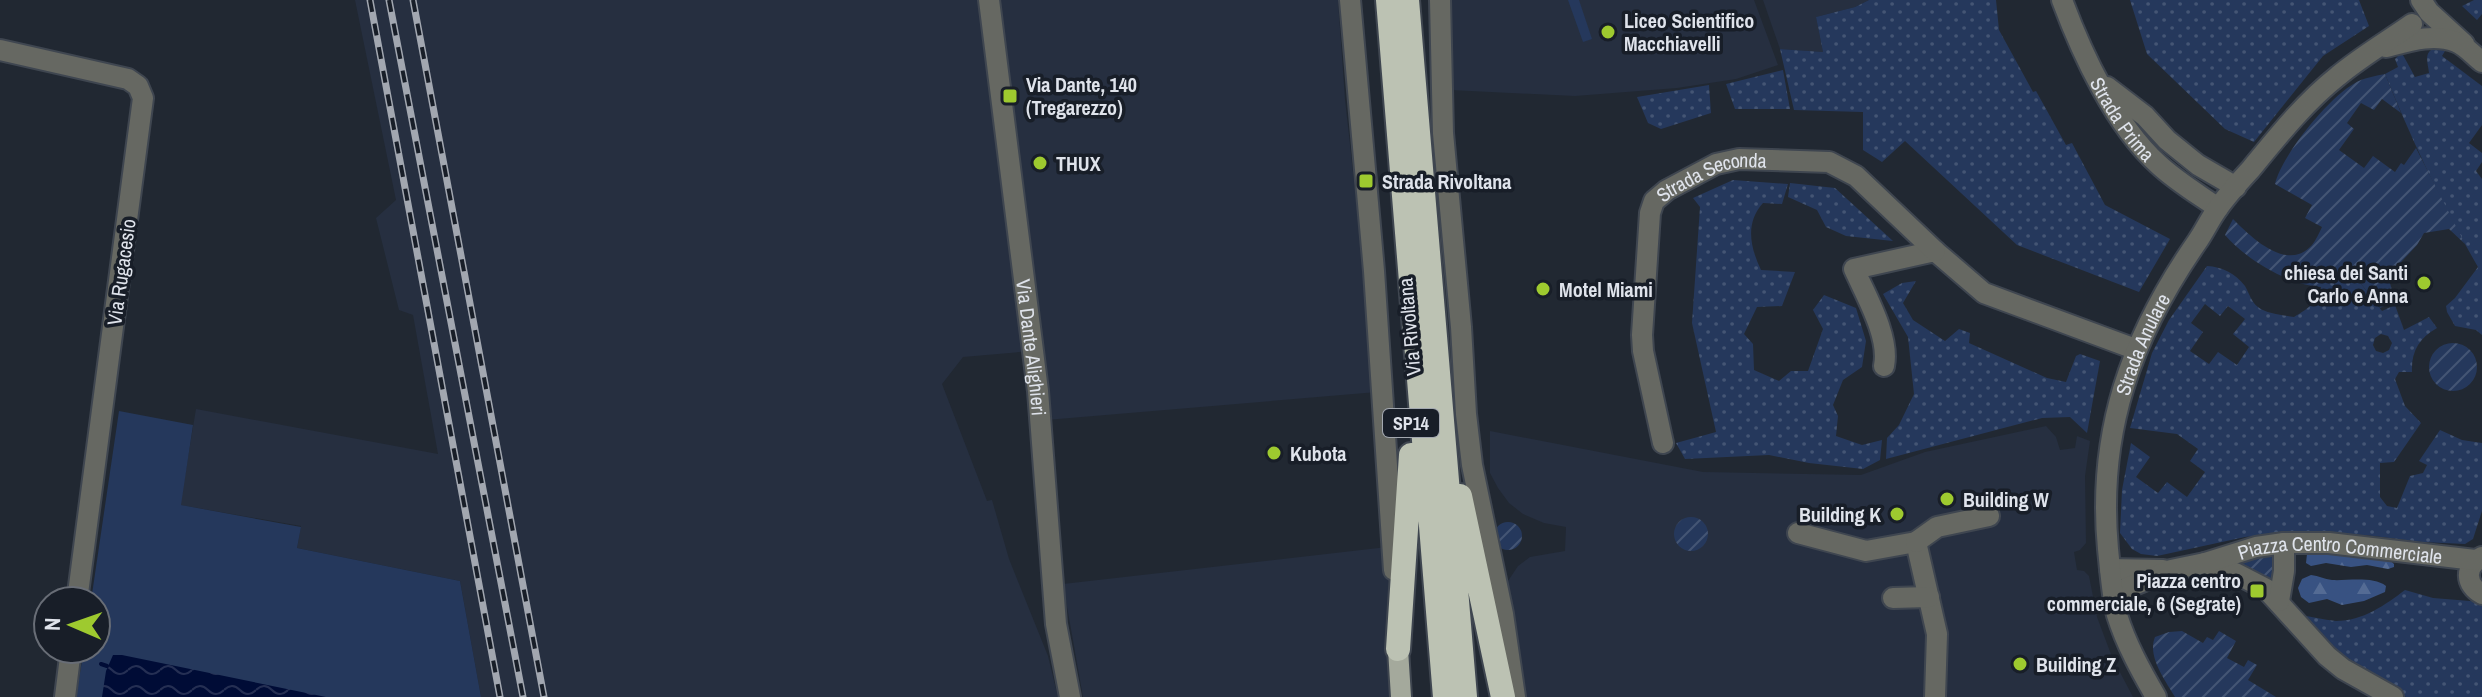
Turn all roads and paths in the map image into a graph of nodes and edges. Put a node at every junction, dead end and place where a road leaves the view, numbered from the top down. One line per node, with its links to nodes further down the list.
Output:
1 (989, 0): 40 (street, Via Dante Alighieri)
2 (1350, 0): 37 (street)
3 (1372, 0): 13 (highway, SP14)
4 (1388, 0): 13 (highway, Via Rivoltana / SP14)
5 (1407, 0): 14 (highway, Via Rivoltana / SP14)
6 (1421, 0): 14 (highway, SP14)
7 (1440, 0): 45 (street)
8 (2062, 0): 12 (street, Strada Prima)
9 (2423, 19): 11 (street); 15 (street, Strada Anulare)
10 (0, 50): 31 (street, Via Rugacesio)
11 (2480, 60)
12 (2098, 80): 15 (street); 17 (street, Strada Prima)
13 (1398, 135): 16 (highway, Via Rivoltana / SP14)
14 (1420, 173): 19 (highway, Via Rivoltana / SP14)
15 (2236, 187): 17 (street, Strada Anulare)
16 (1403, 197): 37 (highway, SP14); 42 (highway, Via Rivoltana / SP14)
17 (2218, 208): 20 (street, Strada Anulare)
18 (1935, 251): 20 (street, Strada Seconda); 21 (street); 22 (street, Strada Seconda)
19 (1431, 306): 43 (highway, Via Rivoltana / SP14); 44 (highway, SP14)
20 (2135, 349): 29 (street, Strada Anulare)
21 (1884, 366)
22 (1663, 443)
23 (1989, 516): 25 (street)
24 (1798, 533): 25 (street)
25 (1916, 542): 34 (street)
26 (2284, 543): 27 (street, Piazza Centro Commerciale); 28 (street, Piazza Centro Commerciale); 36 (street)
27 (2479, 559): 33 (street, Piazza Centro Commerciale)
28 (2205, 563): 30 (street, Piazza Centro Commerciale); 36 (street, Piazza Centro Commerciale)
29 (2110, 569): 30 (street, Piazza Centro Commerciale); 32 (street, Strada Anulare)
30 (2171, 570): 32 (street, Piazza Centro Commerciale)
31 (79, 585)
32 (2114, 593): 47 (street, Strada Anulare)
33 (2482, 594)
34 (1929, 597): 35 (street); 46 (street)
35 (1893, 598)
36 (2279, 601): 48 (street, Piazza Centro Commerciale)
37 (1398, 649): 41 (main road)
38 (69, 665): 39 (street)
39 (65, 697)
40 (1070, 697)
41 (1401, 697)
42 (1445, 697)
43 (1465, 697)
44 (1503, 697)
45 (1515, 697)
46 (1935, 697)
47 (2156, 697)
48 (2393, 697)

